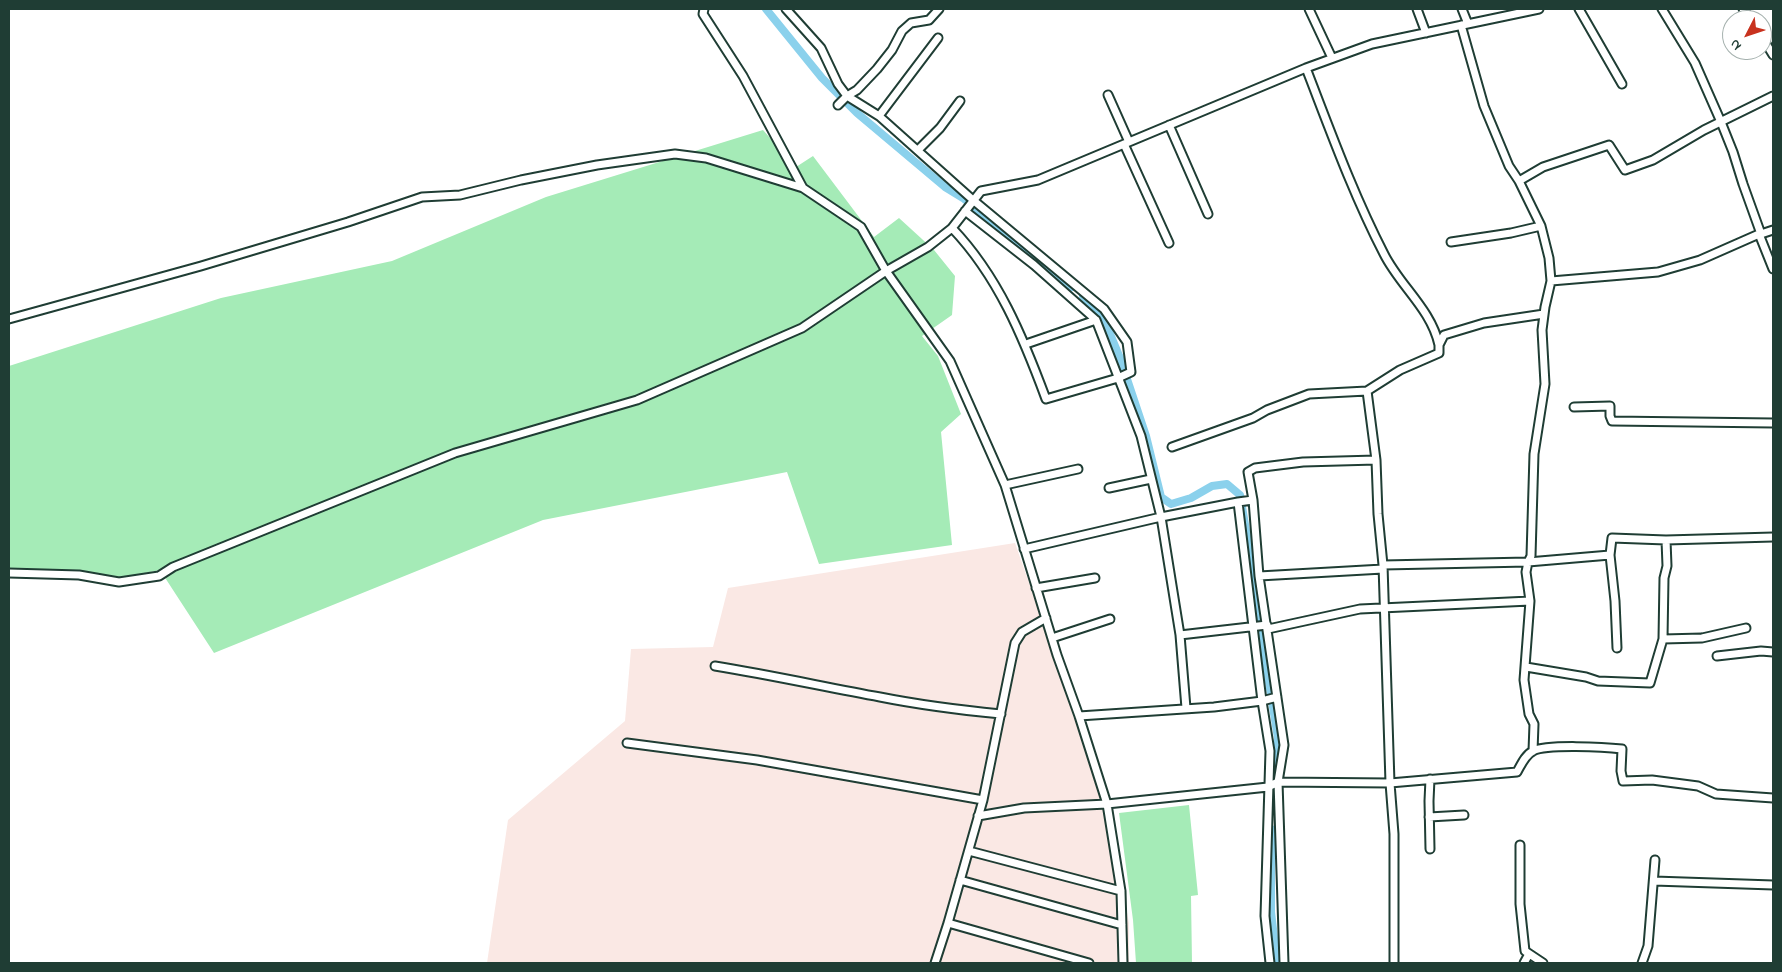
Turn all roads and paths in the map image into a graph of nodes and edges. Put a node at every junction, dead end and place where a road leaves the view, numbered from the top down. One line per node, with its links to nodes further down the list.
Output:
1 (704, 9): 27 (street)
2 (786, 9): 17 (street)
3 (939, 9): 17 (street)
4 (1310, 9): 13 (street)
5 (1417, 9): 11 (street)
6 (1462, 9): 10 (street)
7 (1539, 9): 10 (street)
8 (1578, 9): 15 (street)
9 (1662, 9): 22 (street)
10 (1465, 25): 11 (street); 26 (street)
11 (1426, 33): 13 (street)
12 (938, 38): 21 (street)
13 (1332, 58): 14 (street)
14 (1306, 68): 23 (street); 44 (street)
15 (1622, 84)
16 (1108, 95): 24 (street)
17 (847, 96): 20 (street); 21 (street)
18 (1773, 96): 22 (street)
19 (960, 101): 25 (street)
20 (838, 106)
21 (879, 116): 25 (street)
22 (1721, 122): 26 (street); 34 (street)
23 (1169, 125): 24 (street); 30 (street)
24 (1126, 143): 28 (street); 36 (street)
25 (918, 150): 28 (street)
26 (1520, 181): 31 (street)
27 (803, 188): 38 (street); 41 (street)
28 (973, 200): 29 (street); 45 (street)
29 (965, 211): 32 (street); 42 (street)
30 (1208, 214)
31 (1541, 226): 35 (street); 39 (street)
32 (952, 228): 38 (street); 43 (street)
33 (1773, 230): 34 (street)
34 (1760, 234): 37 (street); 39 (street)
35 (1451, 242)
36 (1168, 243)
37 (1773, 269)
38 (886, 271): 53 (street); 64 (street)
39 (1551, 281): 40 (street)
40 (1544, 314): 44 (street); 62 (street)
41 (9, 319)
42 (1096, 320): 43 (street); 45 (street)
43 (1026, 344): 45 (street)
44 (1439, 345): 46 (street)
45 (1118, 378): 52 (street)
46 (1367, 391): 49 (street); 50 (street)
47 (1574, 407): 48 (street)
48 (1773, 423)
49 (1172, 447)
50 (1376, 460): 55 (street); 63 (street)
51 (1078, 470): 53 (street)
52 (1151, 479): 54 (street); 57 (street)
53 (1005, 485): 60 (street)
54 (1109, 488)
55 (1253, 500): 56 (street); 65 (street)
56 (1238, 502): 57 (street); 72 (street)
57 (1161, 517): 60 (street); 75 (street)
58 (1773, 537): 59 (street)
59 (1666, 540): 61 (street); 77 (street)
60 (1024, 549): 67 (street)
61 (1610, 555): 62 (street); 78 (street)
62 (1528, 562): 63 (street); 68 (street)
63 (1383, 567): 65 (street); 69 (street)
64 (9, 573)
65 (1259, 576): 73 (street)
66 (1095, 578): 67 (street)
67 (1036, 588): 70 (street)
68 (1530, 600): 69 (street); 82 (street)
69 (1384, 606): 73 (street); 92 (street)
70 (1046, 618): 76 (street); 86 (street)
71 (1110, 619): 76 (street)
72 (1253, 626): 73 (street); 75 (street); 84 (street)
73 (1267, 627): 83 (street)
74 (1746, 628): 77 (street)
75 (1180, 635): 85 (street)
76 (1052, 638): 87 (street)
77 (1663, 639): 82 (street)
78 (1616, 648)
79 (1773, 652): 80 (street)
80 (1717, 656)
81 (715, 666): 86 (street)
82 (1526, 667): 89 (street)
83 (1277, 697): 84 (street); 91 (street)
84 (1262, 702): 85 (street); 93 (street)
85 (1186, 708): 87 (street)
86 (1001, 714): 95 (street)
87 (1080, 716): 96 (street)
88 (627, 743): 95 (street)
89 (1533, 751): 90 (street); 94 (street)
90 (1430, 779): 92 (street); 99 (street)
91 (1278, 782): 92 (street); 93 (street); 115 (street)
92 (1390, 783): 116 (street)
93 (1268, 786): 96 (street); 114 (street)
94 (1773, 798)
95 (983, 800): 98 (street)
96 (1107, 804): 98 (street); 107 (street)
97 (1464, 815): 99 (street)
98 (978, 816): 102 (street)
99 (1429, 817): 101 (street)
100 (1520, 845): 110 (street)
101 (1430, 849)
102 (969, 851): 104 (street); 107 (street)
103 (1655, 860): 105 (street)
104 (960, 880): 108 (street); 109 (street)
105 (1654, 881): 106 (street); 119 (street)
106 (1773, 885)
107 (1121, 891): 109 (street)
108 (948, 923): 111 (street); 112 (street)
109 (1122, 924): 113 (street)
110 (1529, 954): 117 (street); 118 (street)
111 (935, 963)
112 (1089, 963)
113 (1123, 963)
114 (1270, 963)
115 (1284, 963)
116 (1394, 963)
117 (1524, 963)
118 (1543, 963)
119 (1642, 963)

